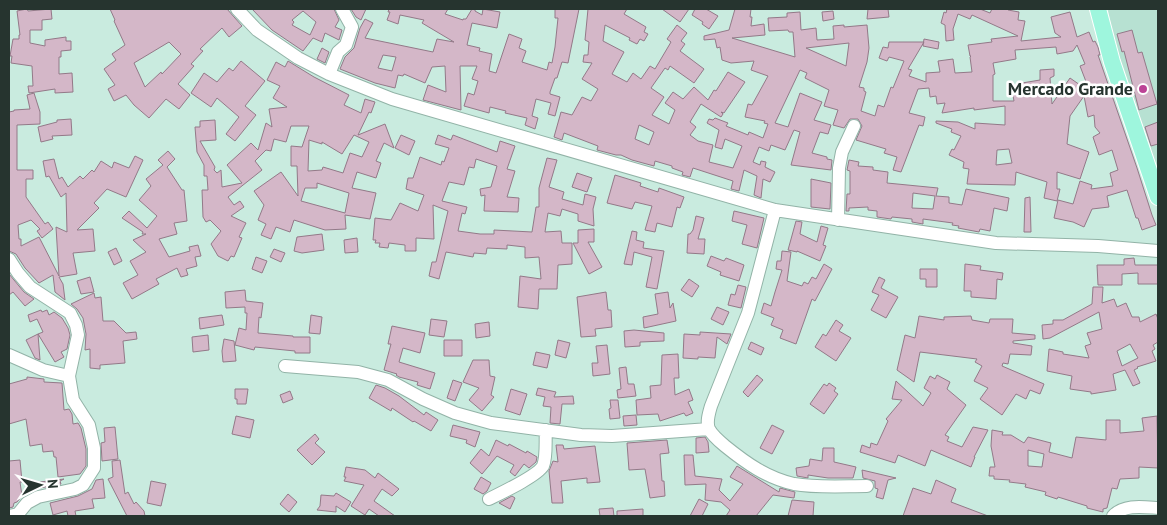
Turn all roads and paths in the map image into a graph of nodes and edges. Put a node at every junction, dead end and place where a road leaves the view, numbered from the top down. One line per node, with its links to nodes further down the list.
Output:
1 (237, 9): 4 (street)
2 (342, 9): 4 (street)
3 (1098, 9): 6 (main road)
4 (329, 74): 7 (street)
5 (854, 126): 8 (street)
6 (1158, 196)
7 (775, 210): 8 (street); 14 (street)
8 (838, 220): 9 (street)
9 (1158, 251)
10 (9, 259): 13 (street)
11 (9, 355): 13 (street)
12 (285, 366): 15 (street)
13 (69, 376): 19 (street)
14 (709, 429): 15 (street); 16 (street)
15 (546, 430): 17 (street)
16 (867, 486)
17 (489, 499)
18 (1158, 508): 20 (street)
19 (9, 516)
20 (1113, 516)

